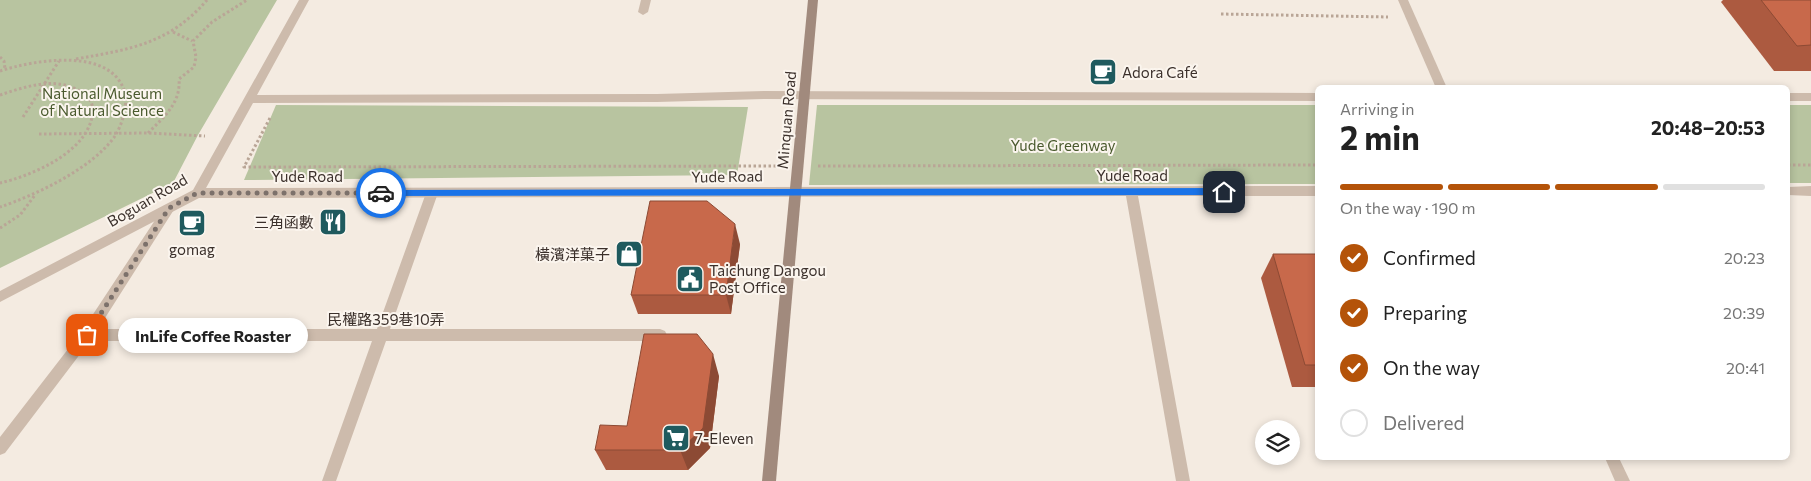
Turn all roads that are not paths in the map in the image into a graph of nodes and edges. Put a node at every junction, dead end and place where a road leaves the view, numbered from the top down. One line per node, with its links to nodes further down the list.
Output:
1 (304, 0): 11 (street, Boguan Road)
2 (646, 0): 5 (street)
3 (812, 0): 7 (street, Minquan Road)
4 (1403, 0): 6 (street)
5 (643, 12)
6 (1441, 85)
7 (804, 95): 8 (street); 11 (street); 15 (street, Minquan Road)
8 (1315, 97)
9 (1790, 97): 10 (street)
10 (1811, 97)
11 (249, 99): 17 (street, Boguan Road)
12 (1811, 190): 14 (street)
13 (1315, 191): 16 (street, Yude Road)
14 (1790, 191)
15 (795, 192): 16 (street, Yude Road); 18 (street, Yude Road); 27 (street, Minquan Road)
16 (1131, 192): 28 (street)
17 (197, 193): 18 (street, Yude Road); 19 (street, Boguan Road)
18 (432, 193): 22 (street)
19 (169, 208): 20 (street, Boguan Road); 21 (street)
20 (0, 297)
21 (87, 335): 22 (street, 民權路359巷10弄); 24 (street)
22 (381, 335): 23 (street, 民權路359巷10弄); 26 (street)
23 (675, 335)
24 (0, 448)
25 (1613, 460): 29 (street)
26 (329, 481)
27 (769, 481)
28 (1183, 481)
29 (1623, 481)

